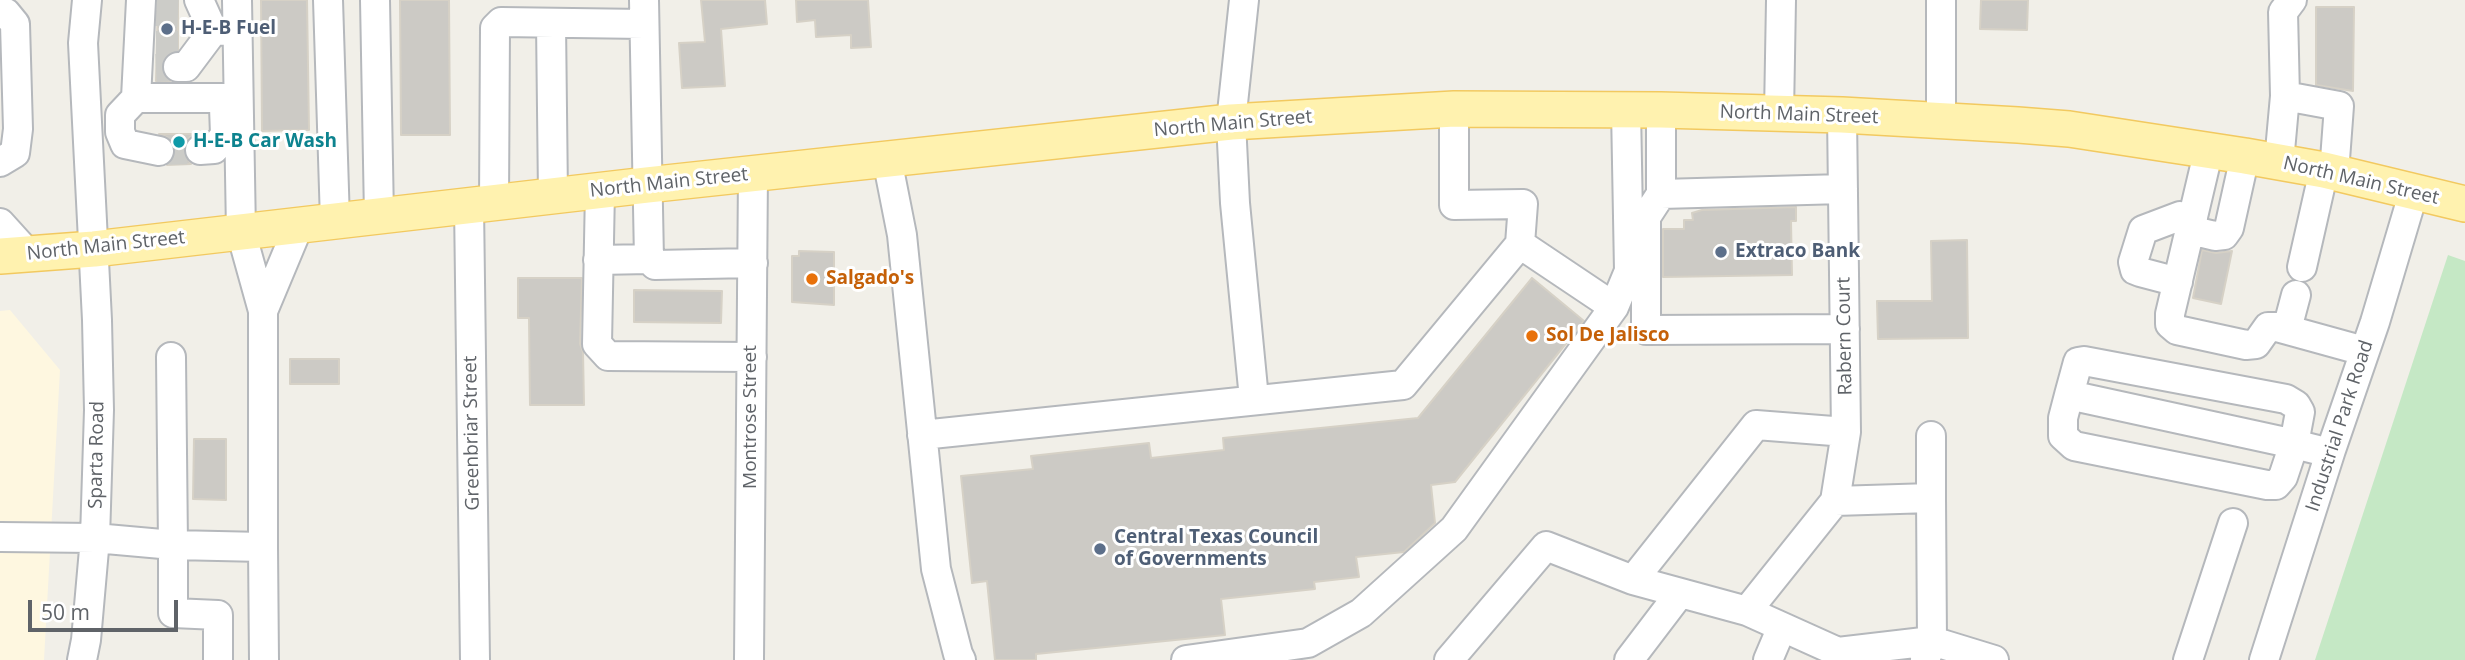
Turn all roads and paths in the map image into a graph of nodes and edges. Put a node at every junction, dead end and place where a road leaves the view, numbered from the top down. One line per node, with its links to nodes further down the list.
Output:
1 (87, 0): 47 (street, Sparta Road)
2 (237, 0): 12 (street)
3 (328, 0): 41 (street)
4 (375, 0): 40 (street)
5 (1244, 0): 22 (street)
6 (1781, 0): 19 (street)
7 (1941, 0): 21 (street)
8 (2292, 0): 13 (street)
9 (0, 10): 28 (street)
10 (644, 12): 11 (street, Greenbriar Street); 32 (street)
11 (551, 23): 37 (street); 38 (street, Greenbriar Street)
12 (174, 33): 14 (street); 15 (street)
13 (2285, 96): 29 (street); 30 (street)
14 (136, 98): 15 (street); 25 (street)
15 (231, 98): 24 (street); 45 (street)
16 (1454, 109): 17 (main road, North Main Street); 22 (main road, North Main Street); 46 (street)
17 (1626, 109): 18 (main road, North Main Street); 55 (street)
18 (1661, 110): 19 (main road, North Main Street); 36 (street)
19 (1779, 114): 20 (main road, North Main Street)
20 (1842, 115): 21 (main road, North Main Street); 33 (street, Rabern Court)
21 (1941, 121): 23 (main road, North Main Street)
22 (1231, 122): 27 (main road, North Main Street); 63 (street)
23 (2209, 149): 26 (main road, North Main Street); 43 (street)
24 (200, 150)
25 (159, 151)
26 (2245, 156): 29 (main road, North Main Street); 43 (street)
27 (887, 159): 31 (main road, North Main Street); 65 (street)
28 (0, 162)
29 (2279, 162): 30 (main road, North Main Street)
30 (2329, 172): 35 (main road, North Main Street); 52 (street)
31 (753, 173): 32 (main road, North Main Street); 51 (street, Montrose Street)
32 (647, 185): 34 (main road, North Main Street); 49 (street)
33 (1843, 189): 36 (street); 57 (street, Rabern Court)
34 (600, 190): 37 (main road, North Main Street); 50 (street)
35 (2414, 191): 39 (main road, North Main Street); 59 (street, Industrial Park Road)
36 (1661, 194): 57 (street)
37 (553, 196): 38 (main road, North Main Street)
38 (481, 204): 40 (main road, North Main Street); 84 (street, Greenbriar Street)
39 (2465, 204)
40 (379, 216): 41 (main road, North Main Street)
41 (335, 221): 44 (main road, North Main Street)
42 (0, 223): 48 (street)
43 (2191, 224): 53 (street); 53 (street)
44 (299, 225): 45 (main road, North Main Street); 56 (street)
45 (241, 232): 47 (main road, North Main Street); 56 (street)
46 (1520, 244): 55 (street); 63 (street)
47 (94, 249): 48 (main road, North Main Street); 73 (street, Sparta Road)
48 (14, 255)
49 (649, 259): 50 (street); 51 (street)
50 (598, 260): 60 (street)
51 (753, 263): 60 (street, Montrose Street)
52 (2302, 267)
53 (2178, 282): 58 (street)
54 (2295, 295): 58 (street)
55 (1614, 307): 87 (street)
56 (262, 311): 75 (street)
57 (1845, 330): 64 (street, Rabern Court)
58 (2287, 330): 59 (street)
59 (2364, 351): 68 (street, Industrial Park Road)
60 (752, 356): 85 (street, Montrose Street)
61 (171, 357): 74 (street)
62 (2069, 395): 67 (street); 67 (street); 67 (street)
63 (1254, 399): 65 (street)
64 (1846, 432): 70 (street, Rabern Court); 76 (street)
65 (922, 435): 86 (street)
66 (1931, 436): 69 (street)
67 (2294, 444): 68 (street)
68 (2330, 453): 93 (street, Industrial Park Road)
69 (1931, 498): 70 (street); 80 (street)
70 (1835, 501): 78 (street)
71 (2233, 523): 92 (street)
72 (0, 537): 73 (street)
73 (95, 538): 74 (street); 81 (street, Sparta Road)
74 (173, 545): 75 (street); 82 (street)
75 (262, 547): 83 (street)
76 (1633, 580): 77 (street); 88 (street)
77 (1680, 593): 78 (street); 89 (street)
78 (1747, 611): 79 (street)
79 (1782, 627): 80 (street); 90 (street)
80 (1929, 651): 91 (street)
81 (82, 660)
82 (218, 660)
83 (264, 660)
84 (475, 660)
85 (749, 660)
86 (961, 660)
87 (1186, 660)
88 (1449, 660)
89 (1629, 660)
90 (1768, 660)
91 (1994, 660)
92 (2188, 660)
93 (2264, 660)

